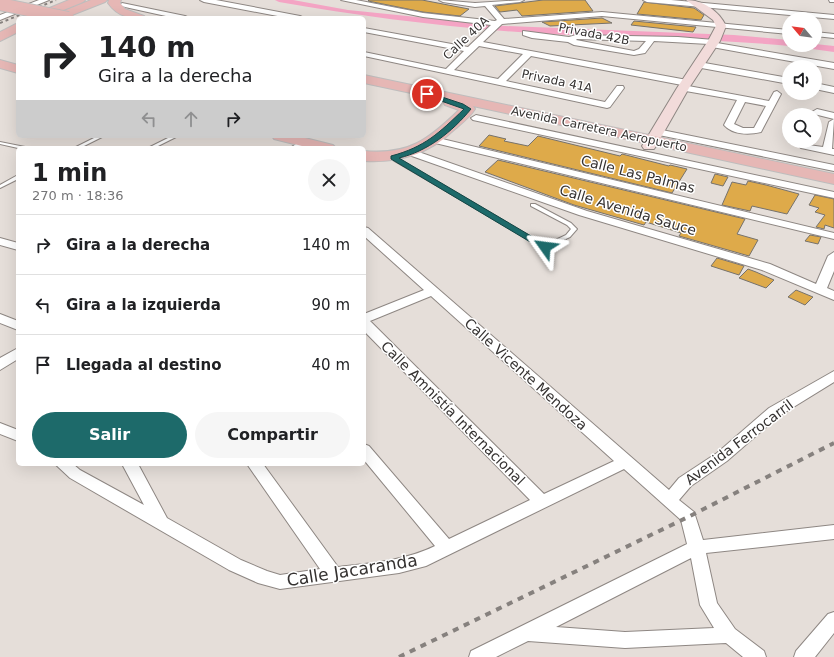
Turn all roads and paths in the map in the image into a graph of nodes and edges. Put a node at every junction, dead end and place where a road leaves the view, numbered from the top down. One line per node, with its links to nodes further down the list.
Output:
1 (27, 0): 19 (street)
2 (45, 0): 28 (street)
3 (79, 0): 21 (main road)
4 (101, 0): 23 (main road)
5 (115, 0): 24 (main road)
6 (132, 0): 25 (street)
7 (204, 0): 26 (street)
8 (345, 0): 29 (street)
9 (443, 0): 13 (street)
10 (520, 0): 16 (street)
11 (647, 0): 14 (street)
12 (741, 0): 18 (street)
13 (460, 2): 16 (street)
14 (695, 3): 18 (street); 40 (street)
15 (0, 4): 22 (main road, bridge)
16 (487, 4): 29 (street, Calle 40A)
17 (0, 9): 20 (main road)
18 (758, 10): 27 (street)
19 (0, 13)
20 (30, 16)
21 (39, 16)
22 (58, 16)
23 (62, 16)
24 (135, 16)
25 (176, 16)
26 (289, 16)
27 (834, 17)
28 (0, 18)
29 (496, 25): 40 (street); 43 (street, Calle 40A)
30 (16, 27): 33 (main road)
31 (16, 27): 38 (main road)
32 (366, 30): 45 (street)
33 (0, 32)
34 (526, 33): 42 (street, Privada 42B)
35 (782, 33): 40 (street)
36 (822, 35): 37 (street)
37 (834, 36)
38 (0, 37)
39 (16, 37): 44 (main road)
40 (716, 38): 41 (street); 49 (street); 50 (street)
41 (651, 39): 42 (street); 42 (street, Privada 42B)
42 (570, 40)
43 (477, 44): 45 (street, Calle 40A); 46 (street)
44 (0, 45)
45 (470, 50): 54 (street, Calle 40A)
46 (529, 53): 57 (street, Privada 41A); 61 (street)
47 (366, 54): 54 (street)
48 (0, 64): 52 (main road)
49 (699, 65): 59 (street); 61 (street)
50 (834, 66)
51 (0, 67): 53 (main road)
52 (16, 69)
53 (16, 70)
54 (448, 71): 60 (street)
55 (0, 72): 56 (main road)
56 (16, 75)
57 (507, 75): 60 (street, Privada 41A); 66 (street, Privada 41A)
58 (366, 79): 65 (main road, Avenida Carretera Aeropuerto)
59 (782, 80)
60 (500, 82): 64 (street, Privada 41A)
61 (685, 85): 70 (street); 80 (street)
62 (366, 87): 68 (main road, Avenida Carretera Aeropuerto)
63 (822, 87): 67 (street)
64 (620, 88)
65 (414, 90): 72 (main road); 80 (main road, Avenida Carretera Aeropuerto)
66 (583, 90)
67 (834, 90)
68 (396, 94): 72 (main road, Avenida Carretera Aeropuerto); 79 (main road)
69 (777, 94): 71 (street)
70 (742, 99): 71 (street); 71 (street)
71 (772, 104)
72 (472, 113): 79 (main road); 80 (main road, Avenida Carretera Aeropuerto); 96 (street)
73 (822, 113): 74 (street)
74 (834, 116)
75 (834, 122): 87 (street)
76 (98, 138): 83 (lane)
77 (172, 138): 84 (lane)
78 (284, 138): 82 (main road)
79 (436, 139): 88 (main road); 99 (street, Calle Las Palmas)
80 (653, 140): 91 (street); 93 (main road, Avenida Carretera Aeropuerto); 94 (main road, Avenida Carretera Aeropuerto)
81 (0, 144): 85 (lane)
82 (300, 145)
83 (80, 146)
84 (154, 146)
85 (16, 147)
86 (814, 148): 87 (street)
87 (830, 151)
88 (413, 153): 90 (main road); 103 (street, Calle Avenida Sauce)
89 (366, 156): 90 (main road)
90 (393, 158): 97 (lane)
91 (834, 168)
92 (16, 178): 95 (lane)
93 (834, 179)
94 (834, 185)
95 (0, 186)
96 (834, 195)
97 (533, 205)
98 (366, 232): 104 (street, Calle Vicente Mendoza)
99 (834, 236)
100 (0, 240): 101 (street)
101 (16, 246)
102 (834, 256): 103 (street)
103 (820, 290): 105 (street, Calle Avenida Sauce)
104 (433, 291): 107 (street); 116 (street, Calle Vicente Mendoza)
105 (834, 296)
106 (0, 318): 108 (street)
107 (366, 318)
108 (16, 325)
109 (366, 325): 121 (street, Calle Amnistía Internacional)
110 (16, 353): 111 (street)
111 (0, 365)
112 (834, 376): 120 (street, Avenida Ferrocarril)
113 (0, 428): 114 (street)
114 (16, 435)
115 (366, 452): 125 (street)
116 (625, 462): 120 (street, Calle Vicente Mendoza); 121 (street, Calle Jacaranda)
117 (65, 466): 122 (street, Calle Jacaranda)
118 (131, 466): 122 (street)
119 (256, 466): 126 (street)
120 (669, 501): 124 (street, Calle Vicente Mendoza)
121 (542, 502): 125 (street, Calle Jacaranda)
122 (160, 522): 126 (street, Calle Jacaranda)
123 (834, 532): 124 (street)
124 (696, 547): 128 (street); 129 (street)
125 (446, 548): 126 (street, Calle Jacaranda)
126 (334, 575)
127 (834, 620): 132 (street)
128 (526, 633): 129 (street); 130 (street)
129 (729, 635): 131 (street)
130 (478, 657)
131 (757, 657)
132 (803, 657)

